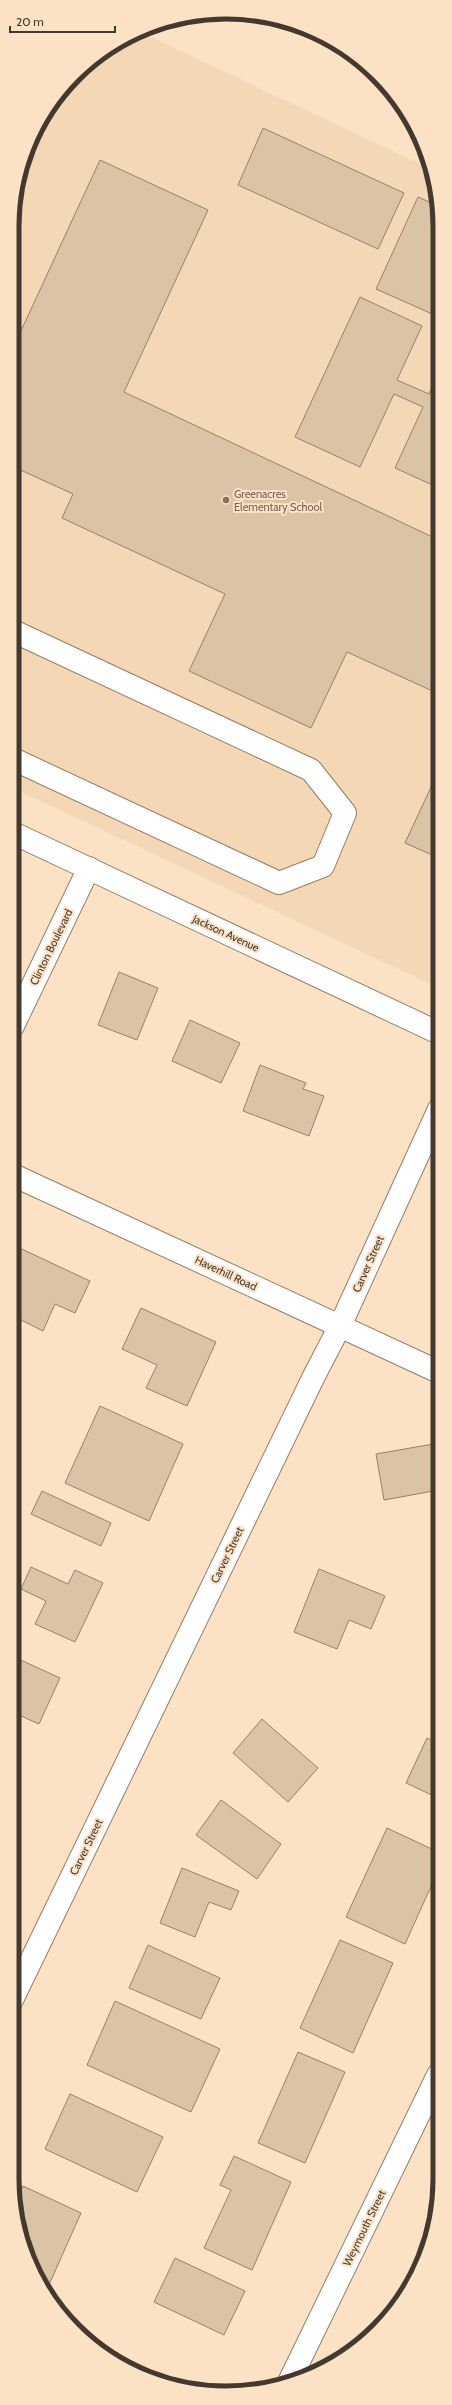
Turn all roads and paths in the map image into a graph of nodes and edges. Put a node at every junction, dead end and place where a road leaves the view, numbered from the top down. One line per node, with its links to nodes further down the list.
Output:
1 (19, 634): 2 (street)
2 (19, 762)
3 (19, 836): 4 (street, Jackson Avenue)
4 (89, 868): 5 (street, Clinton Boulevard); 6 (street, Jackson Avenue)
5 (19, 1014)
6 (433, 1030)
7 (433, 1122): 9 (street, Carver Street)
8 (19, 1178): 9 (street, Haverhill Road)
9 (340, 1326): 10 (street, Haverhill Road); 11 (street, Carver Street)
10 (433, 1369)
11 (19, 1986)
12 (433, 2085): 13 (street, Weymouth Street)
13 (292, 2375)

